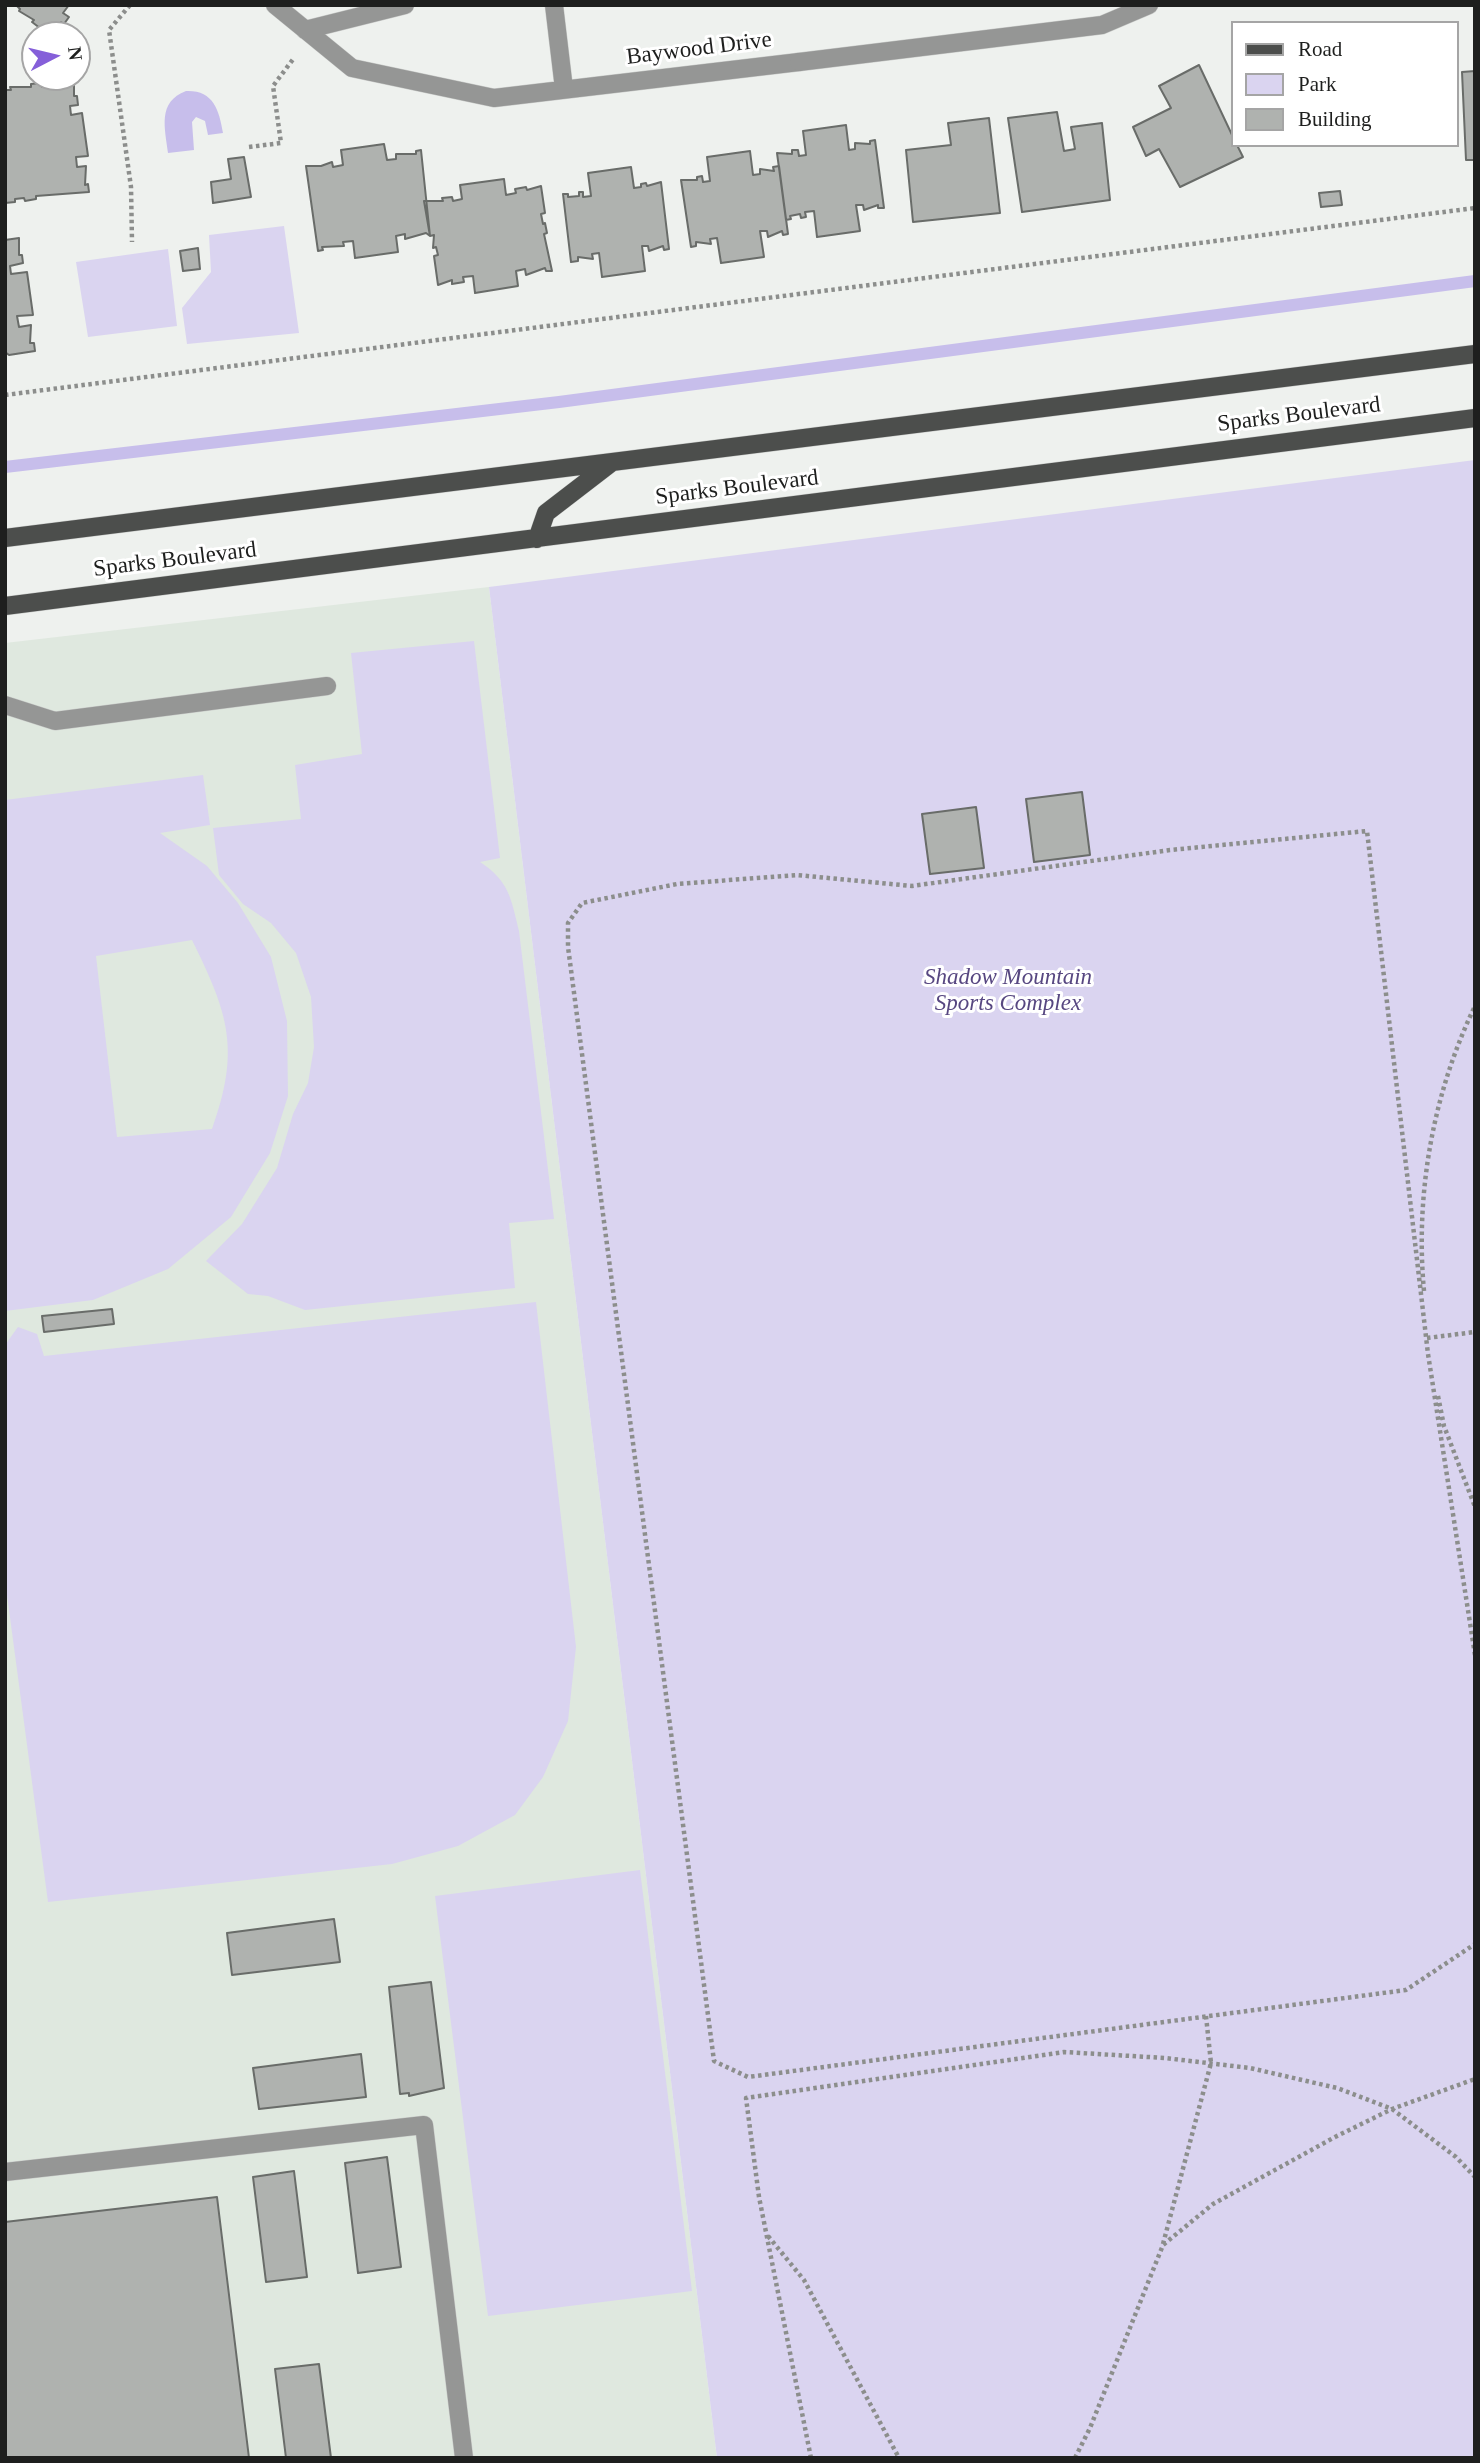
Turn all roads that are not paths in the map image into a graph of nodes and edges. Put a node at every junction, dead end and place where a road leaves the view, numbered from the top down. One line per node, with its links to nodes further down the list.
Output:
1 (275, 5): 5 (street, Baywood Drive)
2 (405, 5): 5 (street)
3 (554, 5): 6 (street)
4 (1149, 5): 6 (street, Baywood Drive)
5 (308, 32): 6 (street, Baywood Drive)
6 (564, 89)
7 (1475, 354): 9 (main road, Sparks Boulevard)
8 (1475, 418): 11 (main road, Sparks Boulevard)
9 (614, 460): 10 (main road, Sparks Boulevard); 11 (main road)
10 (5, 538)
11 (537, 539): 12 (main road, Sparks Boulevard)
12 (5, 606)
13 (327, 686): 14 (street)
14 (5, 705)
15 (5, 2172): 16 (street)
16 (464, 2458)

